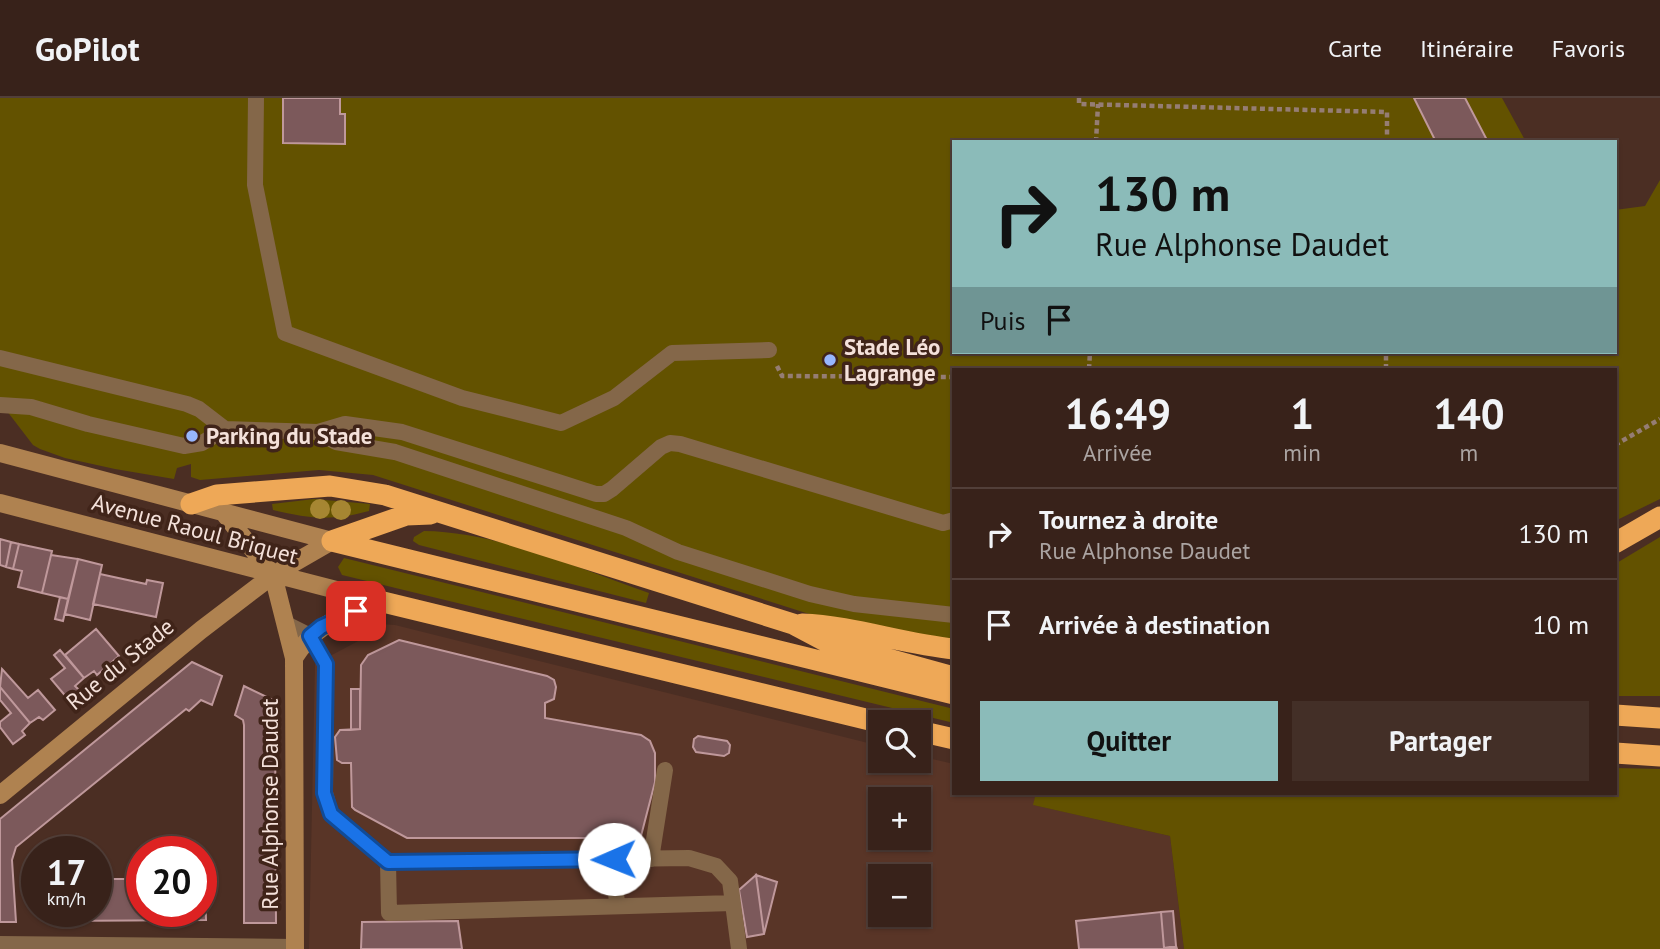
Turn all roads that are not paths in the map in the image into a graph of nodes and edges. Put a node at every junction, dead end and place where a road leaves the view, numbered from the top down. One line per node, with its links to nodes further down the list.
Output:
1 (256, 98): 2 (lane)
2 (769, 350)
3 (0, 358): 5 (lane)
4 (0, 405): 5 (lane)
5 (225, 429): 6 (lane)
6 (318, 432): 13 (lane); 18 (lane)
7 (0, 453): 9 (main road, Avenue Raoul Briquet)
8 (0, 503): 16 (main road, Avenue Raoul Briquet)
9 (191, 504): 10 (main road, Avenue Raoul Briquet); 11 (highway)
10 (223, 512): 14 (main road, Avenue Raoul Briquet); 16 (main road)
11 (447, 513): 14 (highway); 20 (highway)
12 (1660, 517): 15 (highway)
13 (952, 521)
14 (332, 541): 16 (main road, Rue du Stade); 25 (highway)
15 (1617, 542)
16 (273, 575): 17 (main road, Avenue Raoul Briquet); 19 (main road, Rue Alphonse Daudet); 34 (main road, Rue du Stade)
17 (379, 601): 21 (main road); 28 (highway)
18 (952, 615)
19 (286, 624): 21 (lane); 23 (main road, Rue Alphonse Daudet)
20 (793, 624): 22 (highway); 24 (highway)
21 (310, 636): 23 (main road); 37 (lane)
22 (952, 649)
23 (294, 658): 41 (main road, Rue Alphonse Daudet)
24 (952, 676)
25 (952, 694)
26 (1617, 716): 27 (highway)
27 (1660, 718)
28 (868, 720)
29 (931, 734): 30 (highway)
30 (952, 739)
31 (1617, 753): 32 (highway)
32 (1660, 755)
33 (665, 771): 36 (lane)
34 (0, 795)
35 (614, 859): 36 (lane); 37 (lane); 39 (lane)
36 (651, 859): 38 (lane)
37 (388, 862): 39 (lane)
38 (733, 902): 39 (lane); 42 (lane)
39 (617, 906)
40 (0, 944): 41 (lane)
41 (295, 948)
42 (739, 949)

